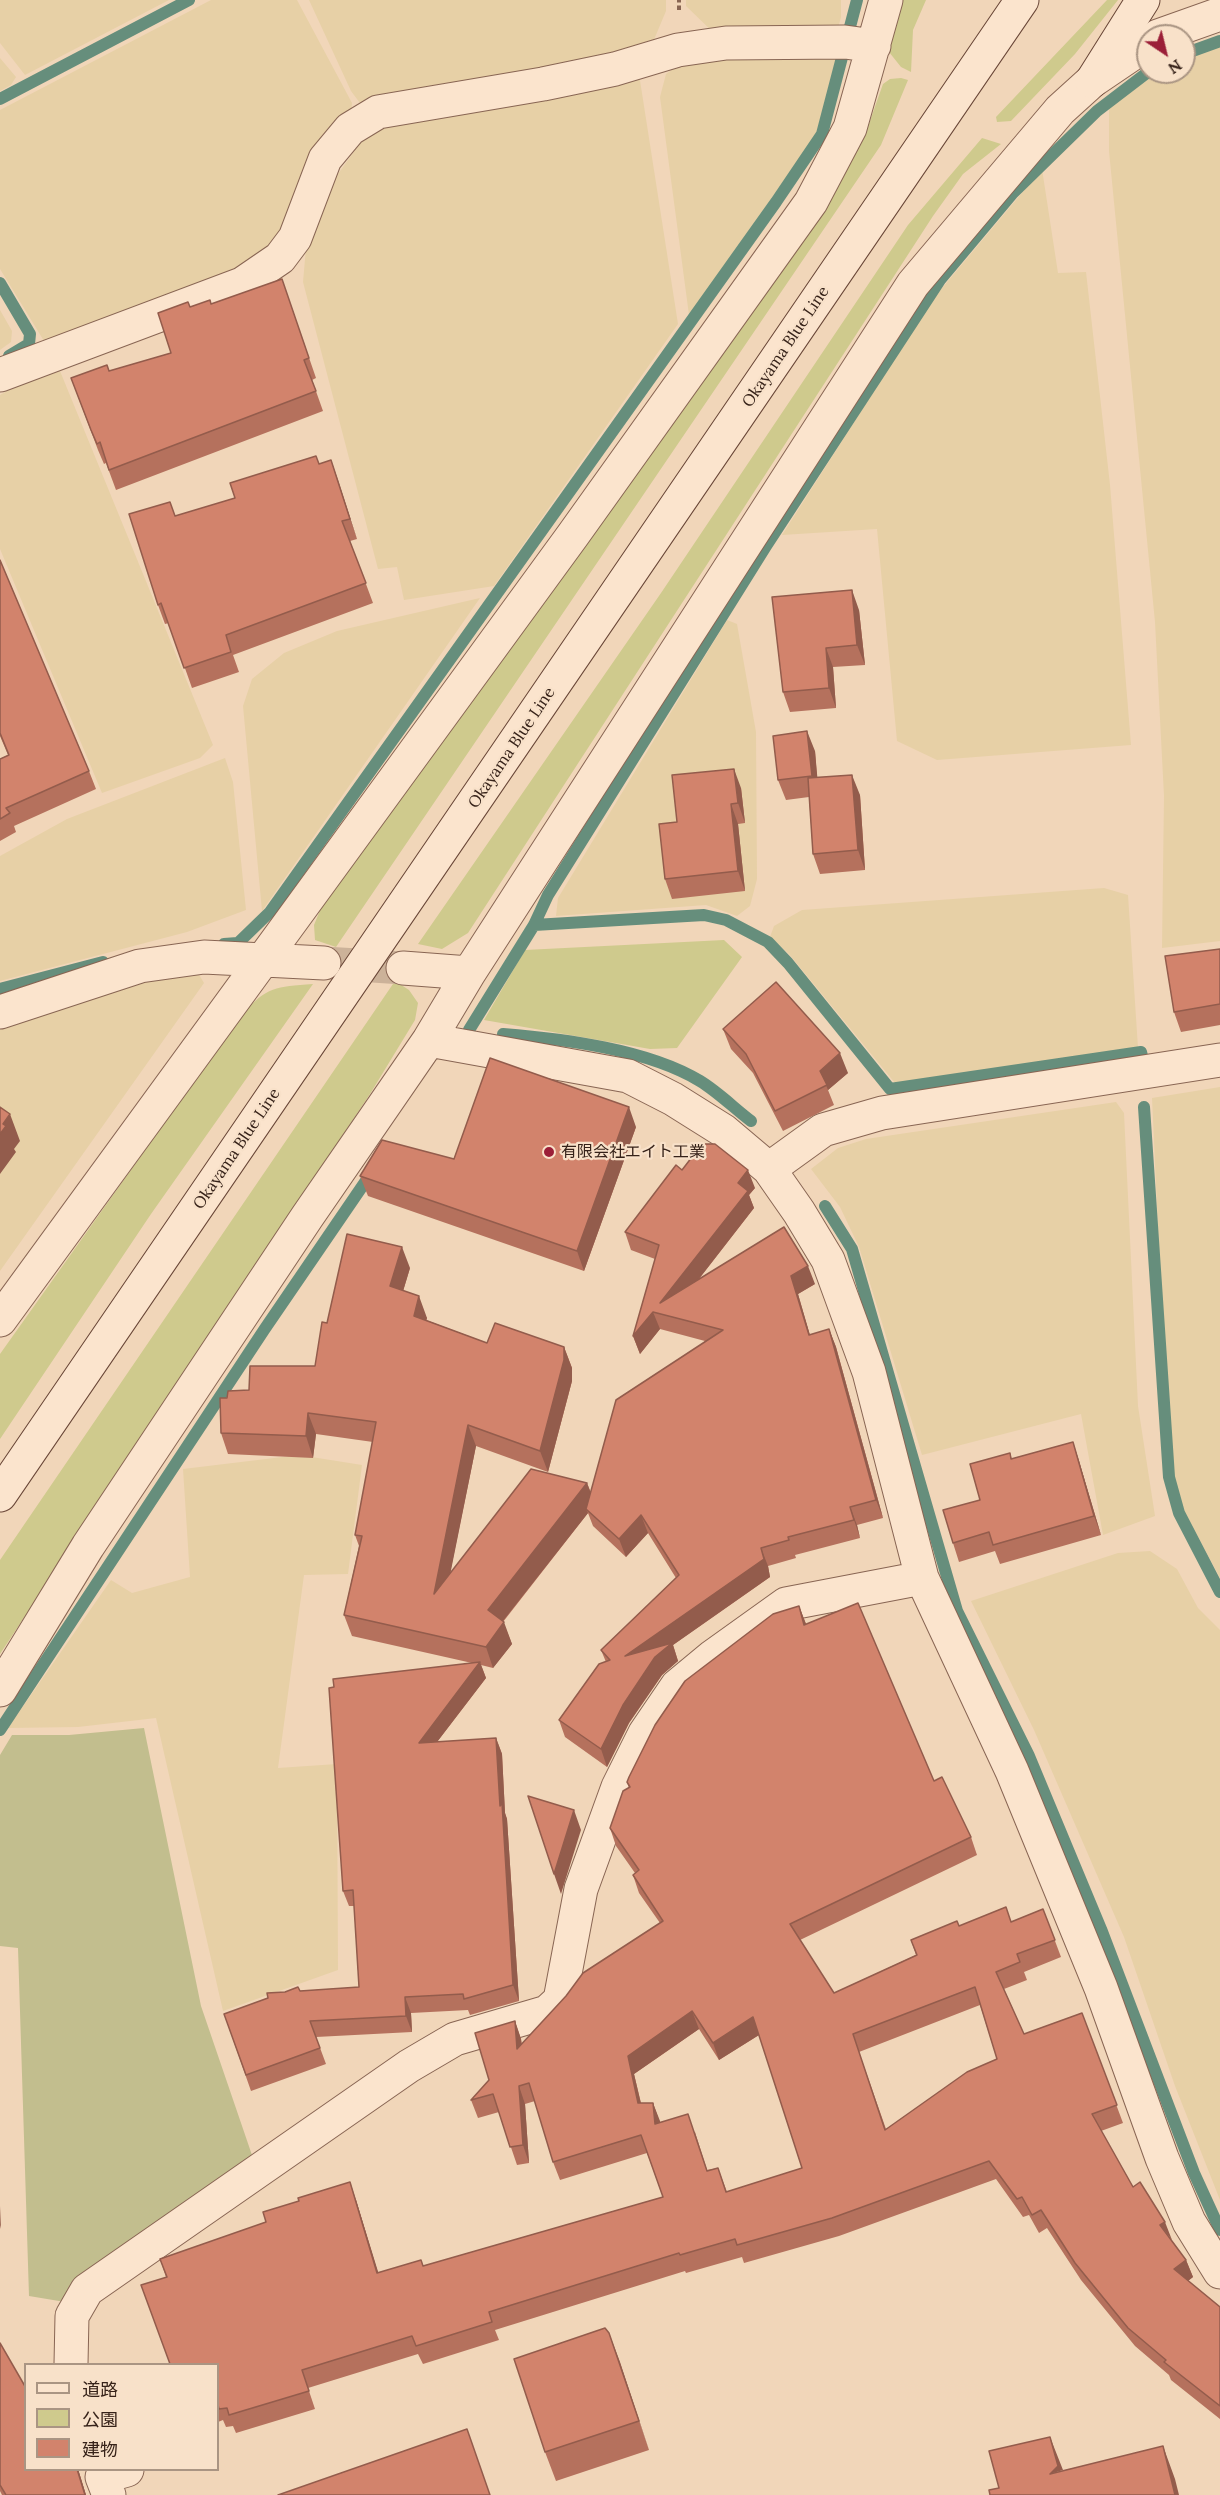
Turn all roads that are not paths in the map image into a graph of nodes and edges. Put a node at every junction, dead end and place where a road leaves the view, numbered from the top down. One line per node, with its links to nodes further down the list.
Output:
1 (886, 0): 6 (street)
2 (1022, 0): 19 (street, Okayama Blue Line)
3 (1143, 0): 8 (street)
4 (1220, 14): 5 (street)
5 (1192, 24)
6 (856, 43): 9 (street); 10 (street)
7 (1136, 51): 8 (street)
8 (1092, 81): 13 (street)
9 (0, 375)
10 (261, 960): 11 (street); 14 (street); 18 (street)
11 (324, 963)
12 (403, 968): 13 (street)
13 (469, 973): 15 (street)
14 (0, 1011)
15 (429, 1040): 17 (street); 21 (street)
16 (1220, 1060): 17 (street)
17 (769, 1169): 20 (street)
18 (0, 1320)
19 (0, 1495)
20 (922, 1578): 22 (street); 23 (street)
21 (0, 1690)
22 (1220, 2272)
23 (71, 2363)

